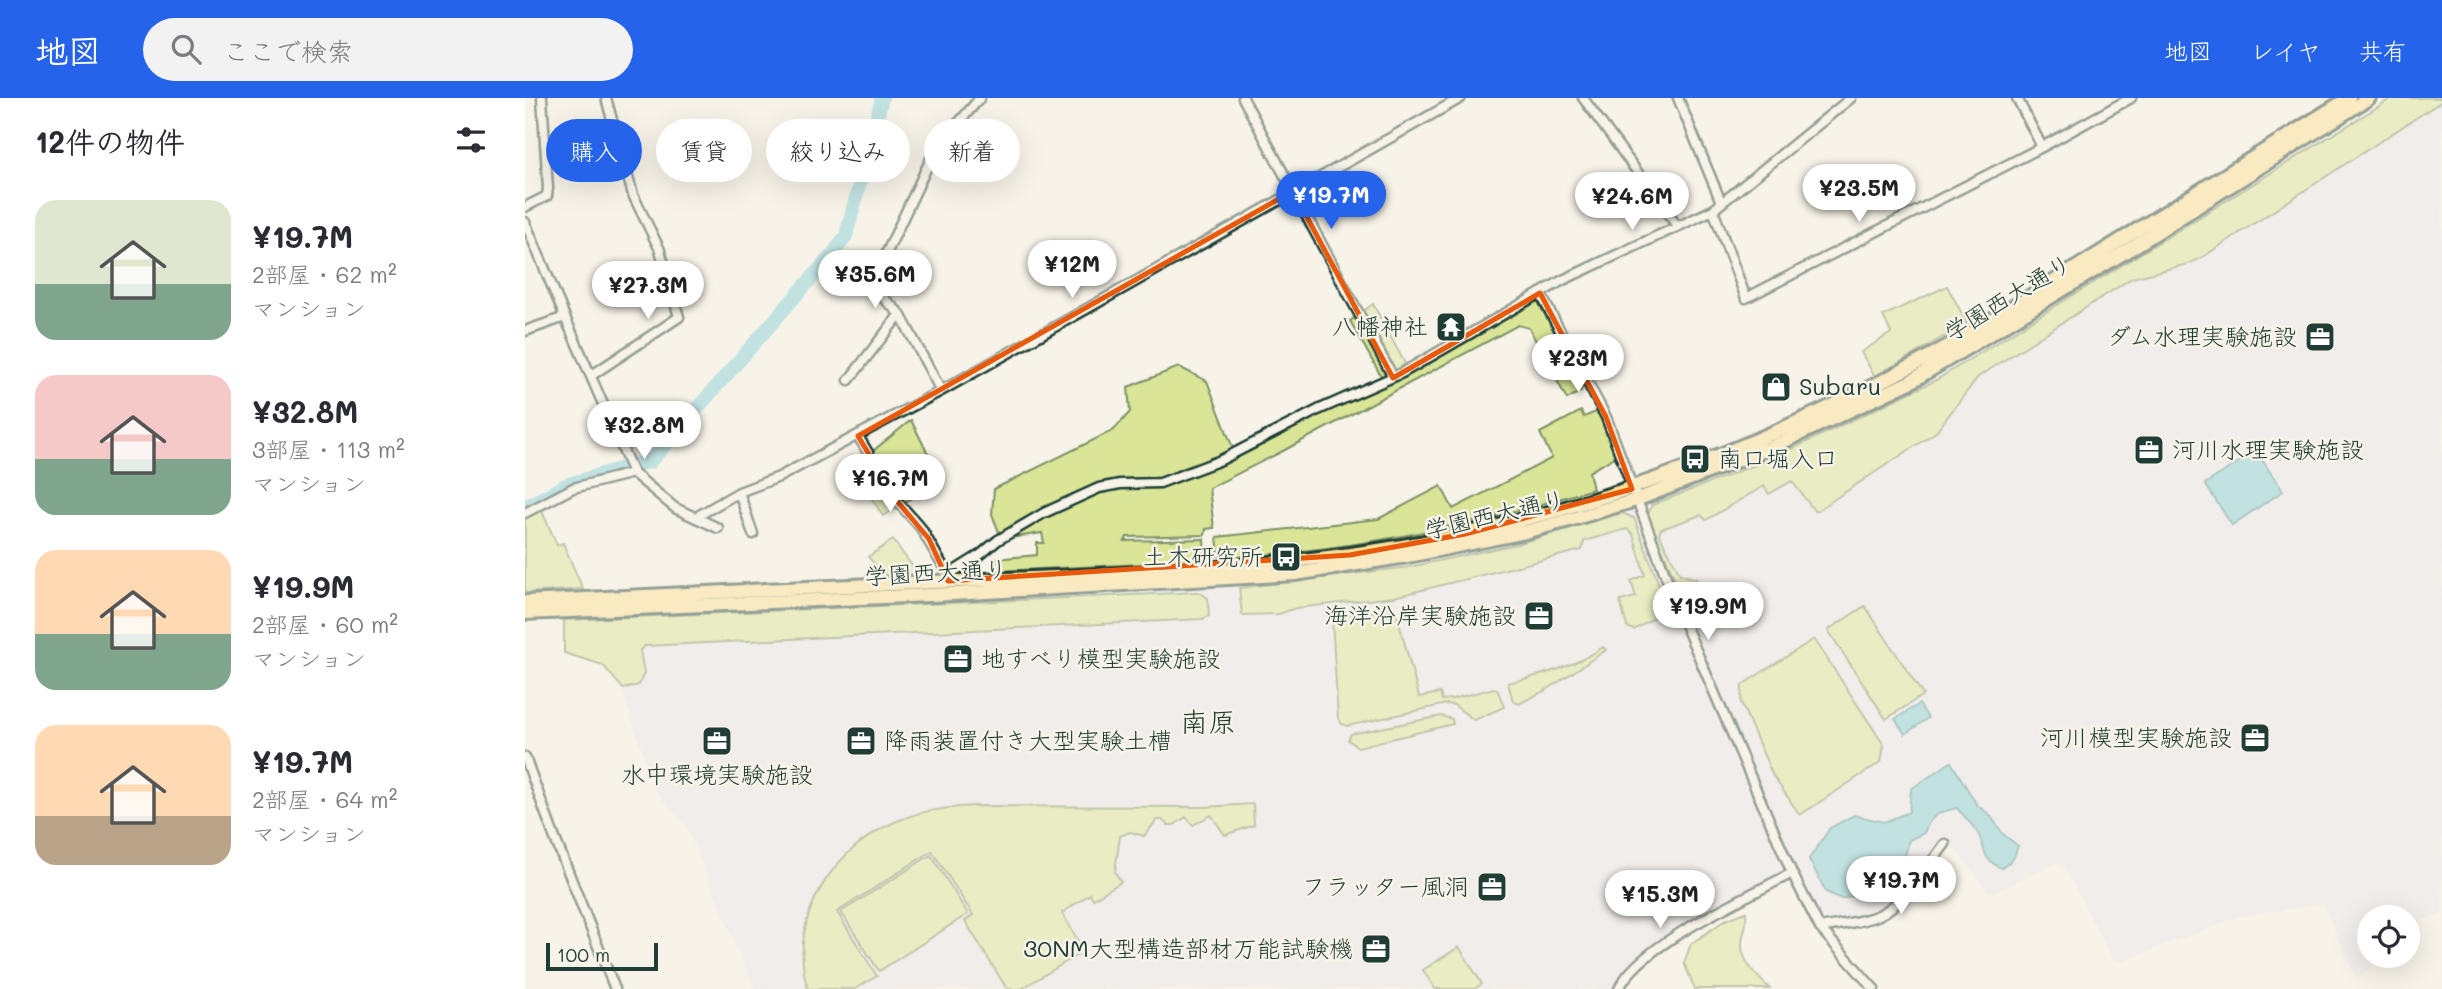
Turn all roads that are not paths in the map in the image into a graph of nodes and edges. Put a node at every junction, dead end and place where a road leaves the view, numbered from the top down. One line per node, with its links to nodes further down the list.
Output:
1 (542, 98): 16 (street)
2 (607, 98): 24 (street)
3 (980, 98): 21 (street)
4 (1243, 98): 14 (street)
5 (1461, 98): 14 (street)
6 (1583, 98): 19 (street)
7 (1678, 98): 15 (street)
8 (1850, 98): 15 (street)
9 (2017, 98): 13 (street)
10 (2131, 98): 13 (street)
11 (2349, 98): 28 (highway, 学園西大通り)
12 (2369, 98): 28 (highway, 学園西大通り)
13 (2042, 147): 17 (street)
14 (1293, 191): 25 (street); 27 (street)
15 (1721, 202): 17 (street)
16 (525, 207)
17 (1713, 210): 19 (street)
18 (525, 222): 22 (street)
19 (1677, 226): 20 (street)
20 (1540, 293): 25 (street); 32 (street)
21 (900, 314): 26 (street); 27 (street)
22 (565, 317): 23 (street); 24 (street)
23 (525, 331)
24 (592, 375): 30 (street)
25 (1393, 377): 37 (street)
26 (849, 380)
27 (941, 391): 29 (street)
28 (1845, 407): 32 (highway, 学園西大通り)
29 (859, 436): 31 (street); 37 (street)
30 (633, 473): 33 (street); 34 (street)
31 (740, 492): 34 (street); 36 (street)
32 (1634, 495): 37 (highway, 学園西大通り); 39 (highway, 学園西大通り); 42 (street)
33 (525, 513)
34 (696, 517): 35 (street)
35 (718, 528)
36 (753, 534)
37 (948, 578): 38 (highway, 学園西大通り)
38 (525, 602)
39 (525, 613)
40 (525, 757): 44 (street)
41 (1945, 844): 43 (street)
42 (1792, 873): 43 (street); 45 (street)
43 (1820, 928): 46 (street)
44 (615, 989)
45 (1619, 989)
46 (1873, 989)

